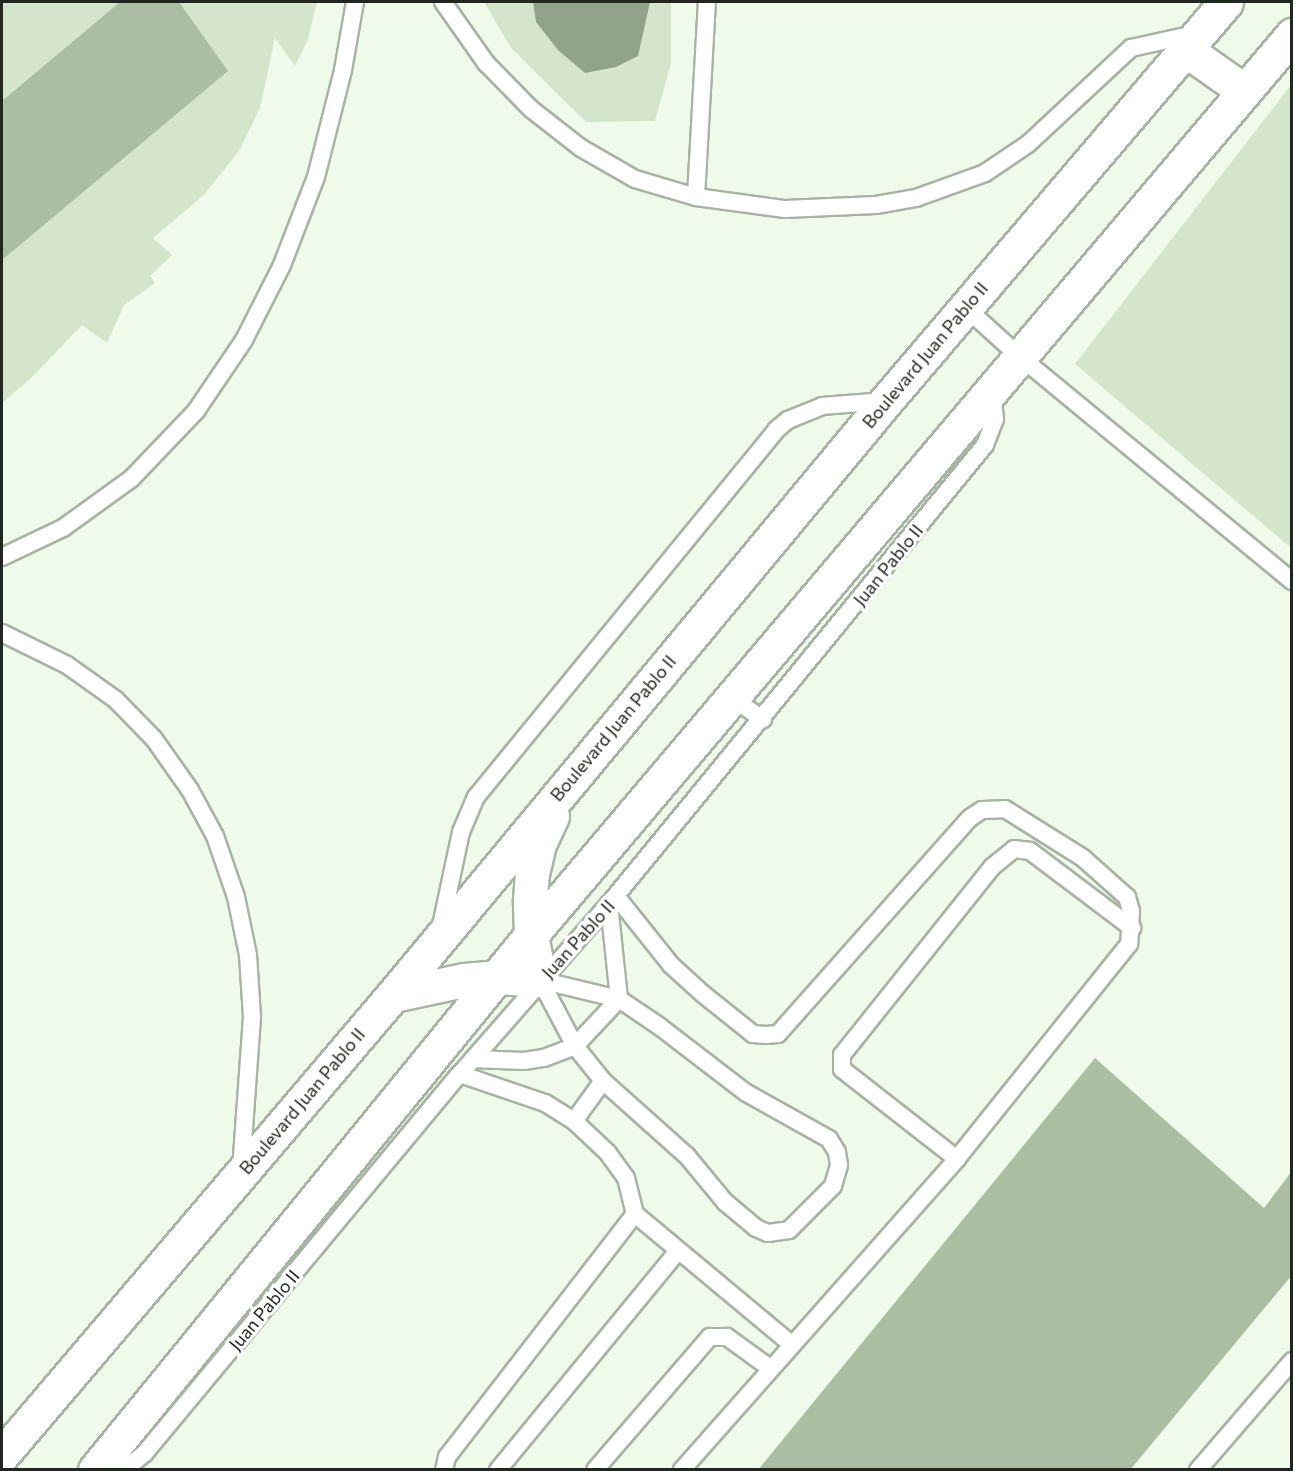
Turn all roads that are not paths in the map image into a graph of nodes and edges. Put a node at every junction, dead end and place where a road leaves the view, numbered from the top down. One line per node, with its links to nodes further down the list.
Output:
1 (355, 2): 13 (lane)
2 (443, 2): 8 (lane)
3 (707, 2): 8 (lane)
4 (1226, 2): 6 (main road, Boulevard Juan Pablo II)
5 (1292, 35): 7 (main road)
6 (1192, 42): 7 (main road); 8 (lane); 9 (main road, Boulevard Juan Pablo II)
7 (1243, 90): 10 (main road)
8 (696, 197)
9 (966, 308): 10 (lane); 12 (main road, Boulevard Juan Pablo II)
10 (1019, 356): 11 (main road); 14 (lane)
11 (992, 389): 16 (main road); 17 (lane, Juan Pablo II)
12 (886, 401): 18 (main road, Boulevard Juan Pablo II); 22 (lane)
13 (2, 558)
14 (1292, 581)
15 (2, 633): 33 (lane)
16 (731, 698): 17 (lane); 21 (main road)
17 (763, 719): 19 (lane, Juan Pablo II)
18 (565, 785): 21 (main road); 22 (main road, Boulevard Juan Pablo II)
19 (612, 900): 20 (lane); 24 (lane, Juan Pablo II); 26 (lane)
20 (1132, 928): 32 (lane); 32 (lane)
21 (531, 935): 23 (main road); 24 (main road)
22 (439, 936): 25 (main road, Boulevard Juan Pablo II)
23 (499, 977): 24 (main road); 25 (main road); 42 (main road)
24 (540, 981): 26 (lane); 27 (lane); 28 (lane, Juan Pablo II)
25 (393, 995): 33 (main road, Boulevard Juan Pablo II)
26 (619, 999): 27 (lane); 30 (lane)
27 (575, 1046): 28 (lane); 30 (lane)
28 (473, 1059): 29 (lane, Juan Pablo II)
29 (460, 1074): 31 (lane); 43 (lane, Juan Pablo II)
30 (603, 1081): 31 (lane)
31 (574, 1121): 34 (lane)
32 (957, 1159): 36 (lane)
33 (240, 1174): 39 (main road, Boulevard Juan Pablo II)
34 (635, 1214): 35 (lane); 44 (lane)
35 (678, 1251): 36 (lane); 45 (lane)
36 (791, 1344): 38 (lane)
37 (1292, 1361): 48 (lane)
38 (770, 1368): 46 (lane); 47 (lane)
39 (74, 1370): 40 (main road, Boulevard Juan Pablo II); 41 (main road)
40 (2, 1455)
41 (16, 1470)
42 (95, 1470)
43 (124, 1470)
44 (444, 1470)
45 (498, 1470)
46 (595, 1470)
47 (682, 1470)
48 (1198, 1470)

